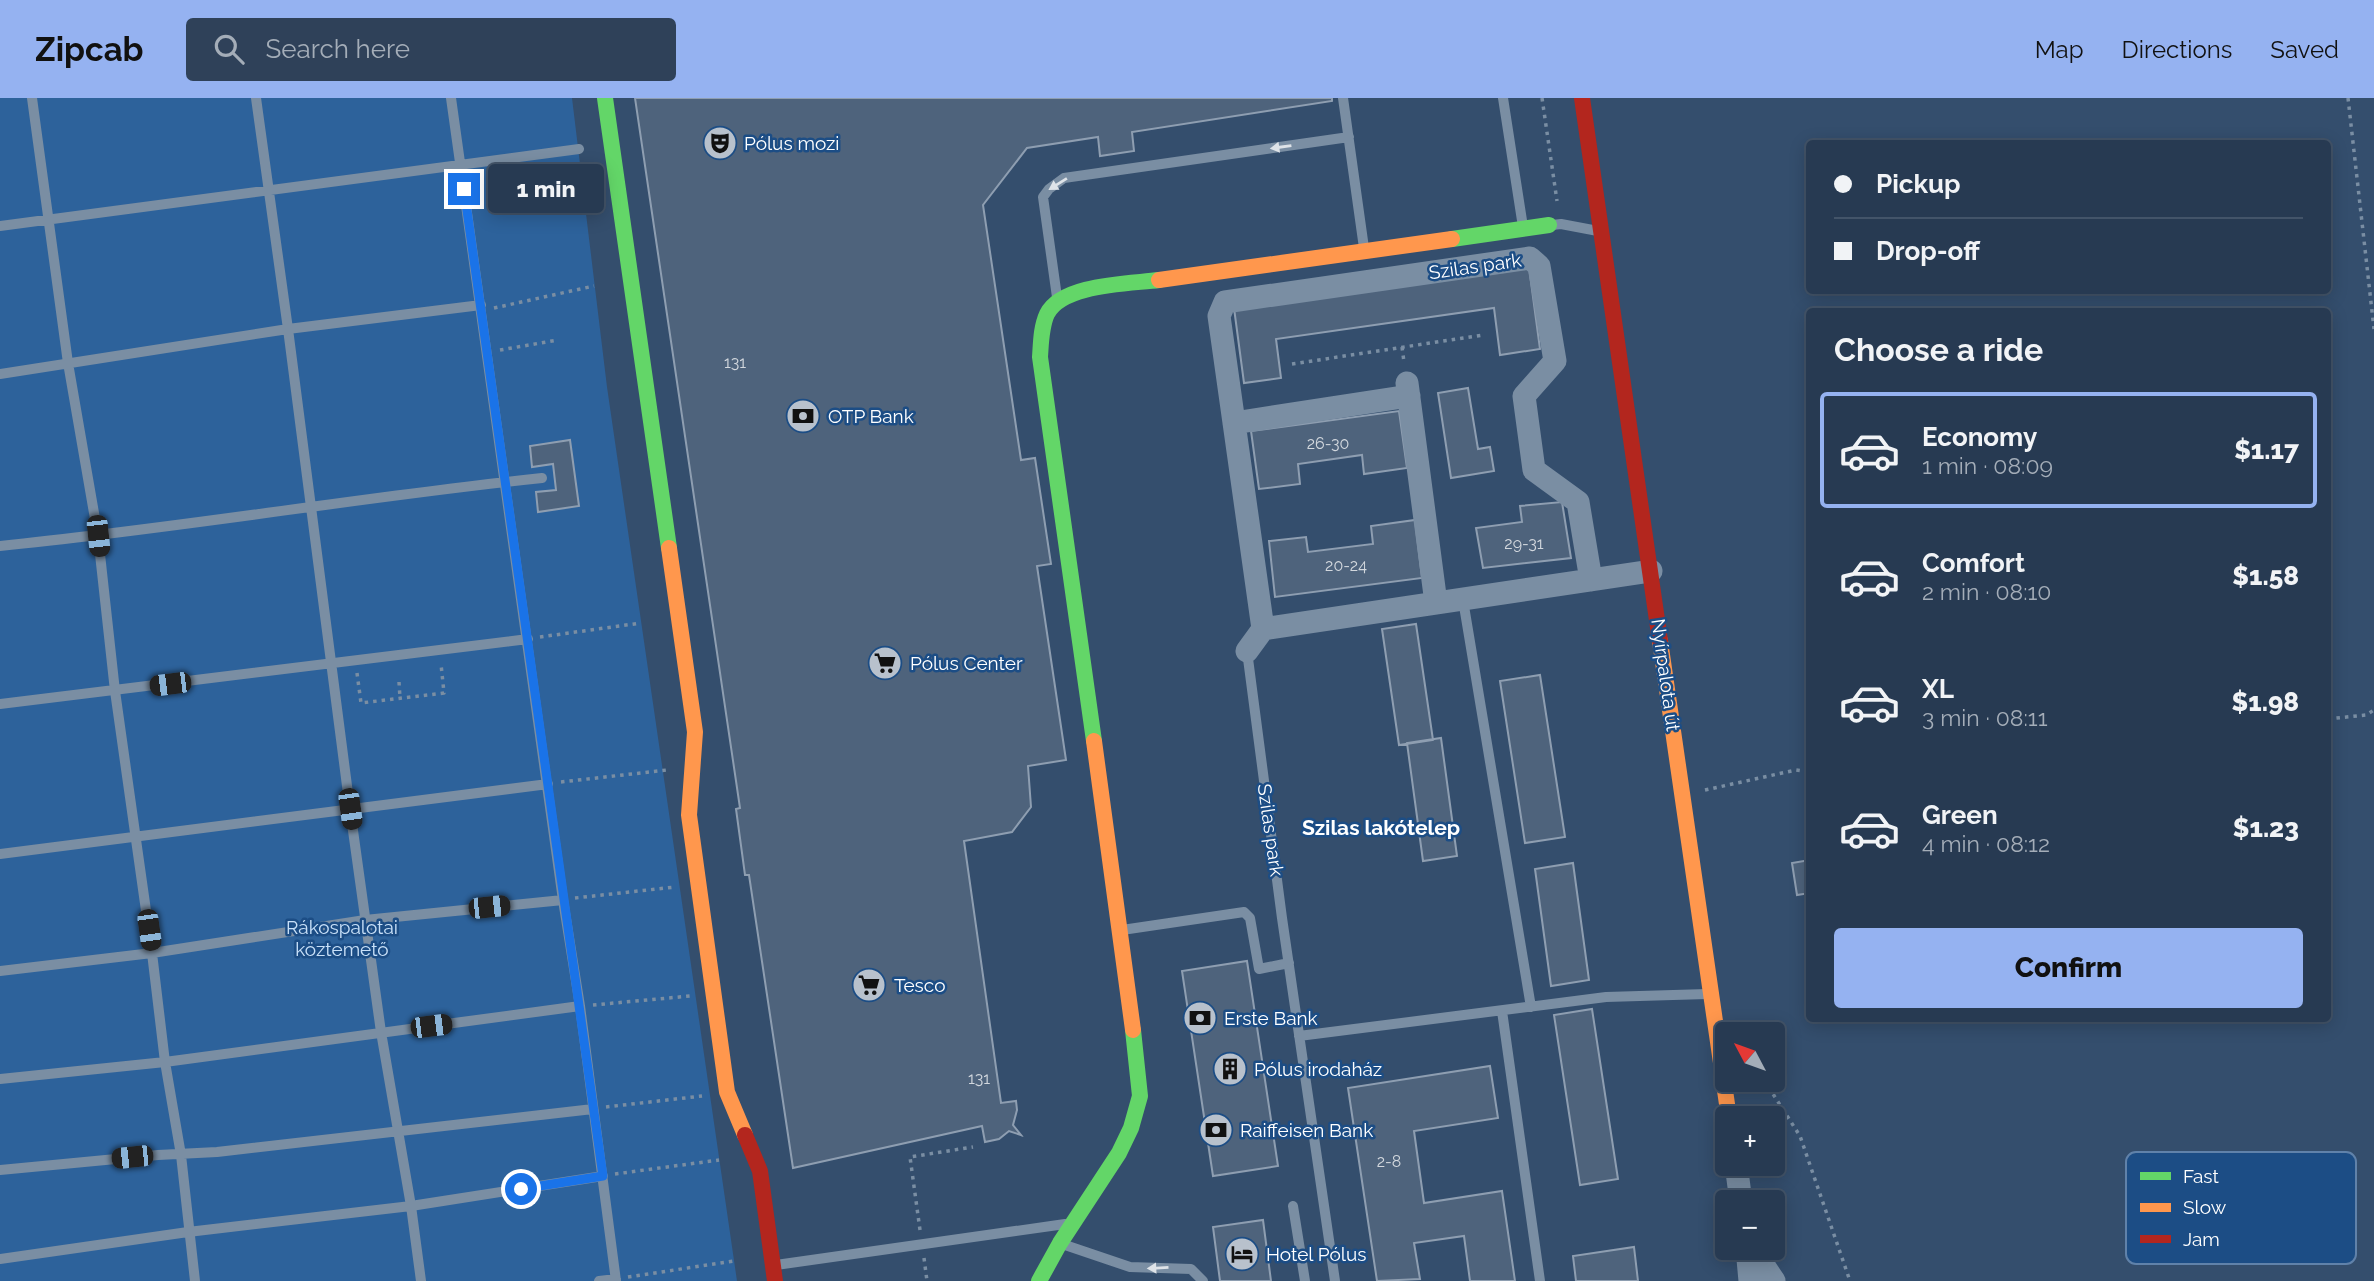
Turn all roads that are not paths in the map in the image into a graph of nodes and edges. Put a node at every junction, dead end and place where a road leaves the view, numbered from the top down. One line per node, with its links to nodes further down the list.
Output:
1 (32, 98): 12 (lane)
2 (256, 98): 11 (lane)
3 (451, 98): 10 (lane)
4 (605, 98): 71 (street)
5 (1343, 98): 8 (lane)
6 (1503, 98): 15 (lane)
7 (1582, 98): 16 (street, Nyírpalota út)
8 (1349, 137): 17 (lane); 18 (lane, one-way to 18)
9 (579, 149): 10 (lane)
10 (461, 165): 11 (lane); 19 (lane)
11 (268, 191): 12 (lane); 20 (lane)
12 (49, 220): 14 (lane); 21 (lane)
13 (1555, 225): 15 (street); 16 (lane)
14 (0, 226)
15 (1523, 229): 17 (street)
16 (1602, 232): 29 (street, Nyírpalota út)
17 (1365, 253): 18 (street)
18 (1057, 299): 45 (street)
19 (481, 308): 20 (lane); 25 (lane)
20 (288, 329): 21 (lane); 26 (lane)
21 (68, 363): 22 (lane); 27 (lane)
22 (0, 374)
23 (1234, 423): 30 (street, Szilas park); 32 (street); 33 (street, Szilas park)
24 (542, 478): 25 (lane)
25 (506, 482): 26 (lane); 34 (lane)
26 (310, 507): 27 (lane); 36 (lane)
27 (98, 536): 28 (lane); 37 (lane)
28 (0, 546)
29 (1651, 571): 30 (street); 49 (street, Nyírpalota út)
30 (1591, 580): 31 (street)
31 (1463, 600): 32 (street); 51 (lane)
32 (1436, 603): 33 (street)
33 (1263, 629): 35 (street, Szilas park)
34 (528, 639): 36 (lane); 39 (lane)
35 (1247, 651): 47 (lane, Szilas park)
36 (332, 664): 37 (lane); 40 (lane)
37 (115, 691): 38 (lane); 41 (lane)
38 (0, 704)
39 (548, 784): 40 (lane); 43 (lane)
40 (350, 809): 41 (lane); 44 (lane)
41 (137, 837): 42 (lane); 46 (lane)
42 (0, 854)
43 (563, 900): 44 (lane); 50 (lane)
44 (365, 920): 46 (lane); 53 (lane)
45 (1119, 931): 47 (lane); 65 (street)
46 (152, 953): 48 (lane); 55 (lane)
47 (1289, 963): 54 (lane, Szilas park)
48 (0, 971)
49 (1711, 994): 51 (lane); 57 (street, Nyírpalota út)
50 (580, 1006): 53 (lane); 58 (lane)
51 (1531, 1007): 52 (lane)
52 (1502, 1011): 54 (lane); 80 (lane)
53 (381, 1032): 55 (lane); 59 (lane)
54 (1299, 1036): 79 (lane, Szilas park)
55 (164, 1062): 56 (lane); 60 (lane)
56 (0, 1079)
57 (1727, 1106)
58 (593, 1109): 59 (lane); 62 (lane)
59 (398, 1132): 60 (lane); 63 (lane)
60 (181, 1155): 61 (lane); 66 (lane)
61 (0, 1170)
62 (603, 1176): 63 (lane); 72 (lane)
63 (411, 1206): 66 (lane); 74 (lane)
64 (1293, 1206): 78 (lane)
65 (1074, 1222): 67 (street); 71 (lane)
66 (188, 1232): 68 (lane); 73 (lane)
67 (1060, 1243): 76 (street); 77 (lane, one-way to 67)
68 (0, 1259)
69 (1747, 1260): 81 (street)
70 (1761, 1260): 82 (street)
71 (774, 1273)
72 (616, 1280): 75 (lane)
73 (195, 1281)
74 (421, 1281)
75 (599, 1281)
76 (1039, 1281)
77 (1203, 1281)
78 (1305, 1281)
79 (1335, 1281)
80 (1540, 1281)
81 (1750, 1281)
82 (1774, 1281)

